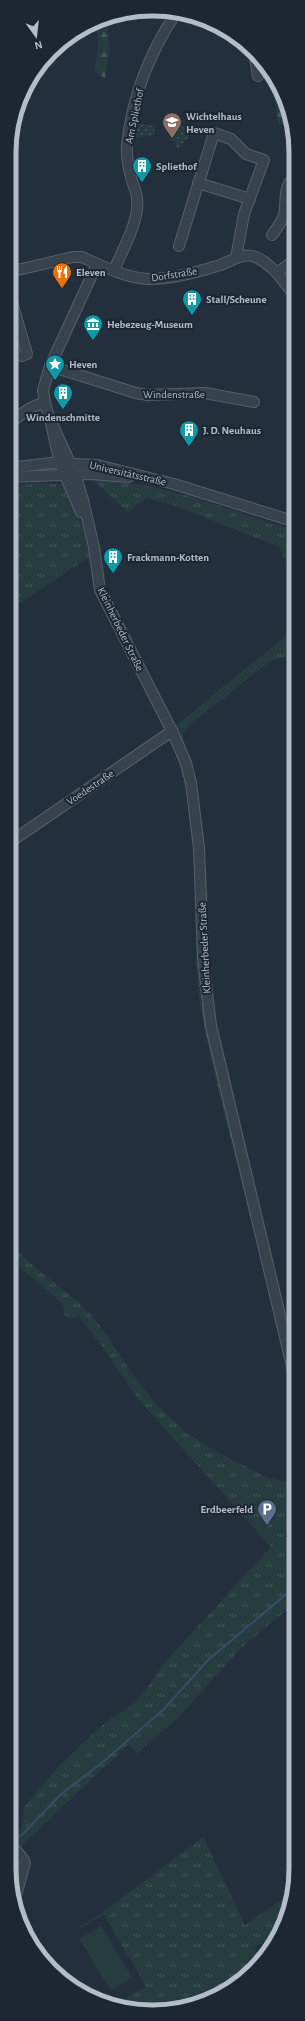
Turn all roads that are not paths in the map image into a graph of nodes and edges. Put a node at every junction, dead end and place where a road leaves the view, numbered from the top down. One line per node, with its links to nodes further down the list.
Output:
1 (173, 18): 13 (street, Am Spliethof)
2 (256, 63): 3 (street)
3 (258, 76)
4 (198, 183): 6 (street); 6 (street); 8 (street)
5 (289, 184): 7 (street)
6 (250, 199): 9 (street)
7 (272, 235)
8 (179, 246)
9 (236, 258): 13 (street, Dorfstraße); 14 (street, Dorfstraße)
10 (97, 264): 12 (street, Dorfstraße); 13 (street, Dorfstraße); 18 (street)
11 (289, 264): 14 (street)
12 (16, 270)
13 (114, 270)
14 (277, 273): 15 (street)
15 (289, 288)
16 (16, 316): 17 (street)
17 (22, 356)
18 (50, 366): 19 (street, Windenstraße); 20 (street)
19 (254, 402)
20 (45, 404): 21 (street); 22 (street)
21 (16, 418)
22 (65, 464): 23 (street, Universitätsstraße); 24 (street, Kleinherbeder Straße); 26 (street, Universitätsstraße)
23 (16, 468)
24 (70, 474): 25 (street, Universitätsstraße); 26 (street, Universitätsstraße); 28 (street, Kleinherbeder Straße)
25 (16, 477)
26 (174, 484): 27 (street, Universitätsstraße)
27 (289, 520)
28 (172, 731): 29 (street, Voedestraße); 30 (street, Kleinherbeder Straße)
29 (16, 838)
30 (289, 1355)
31 (16, 1852): 32 (street)
32 (18, 1890)

